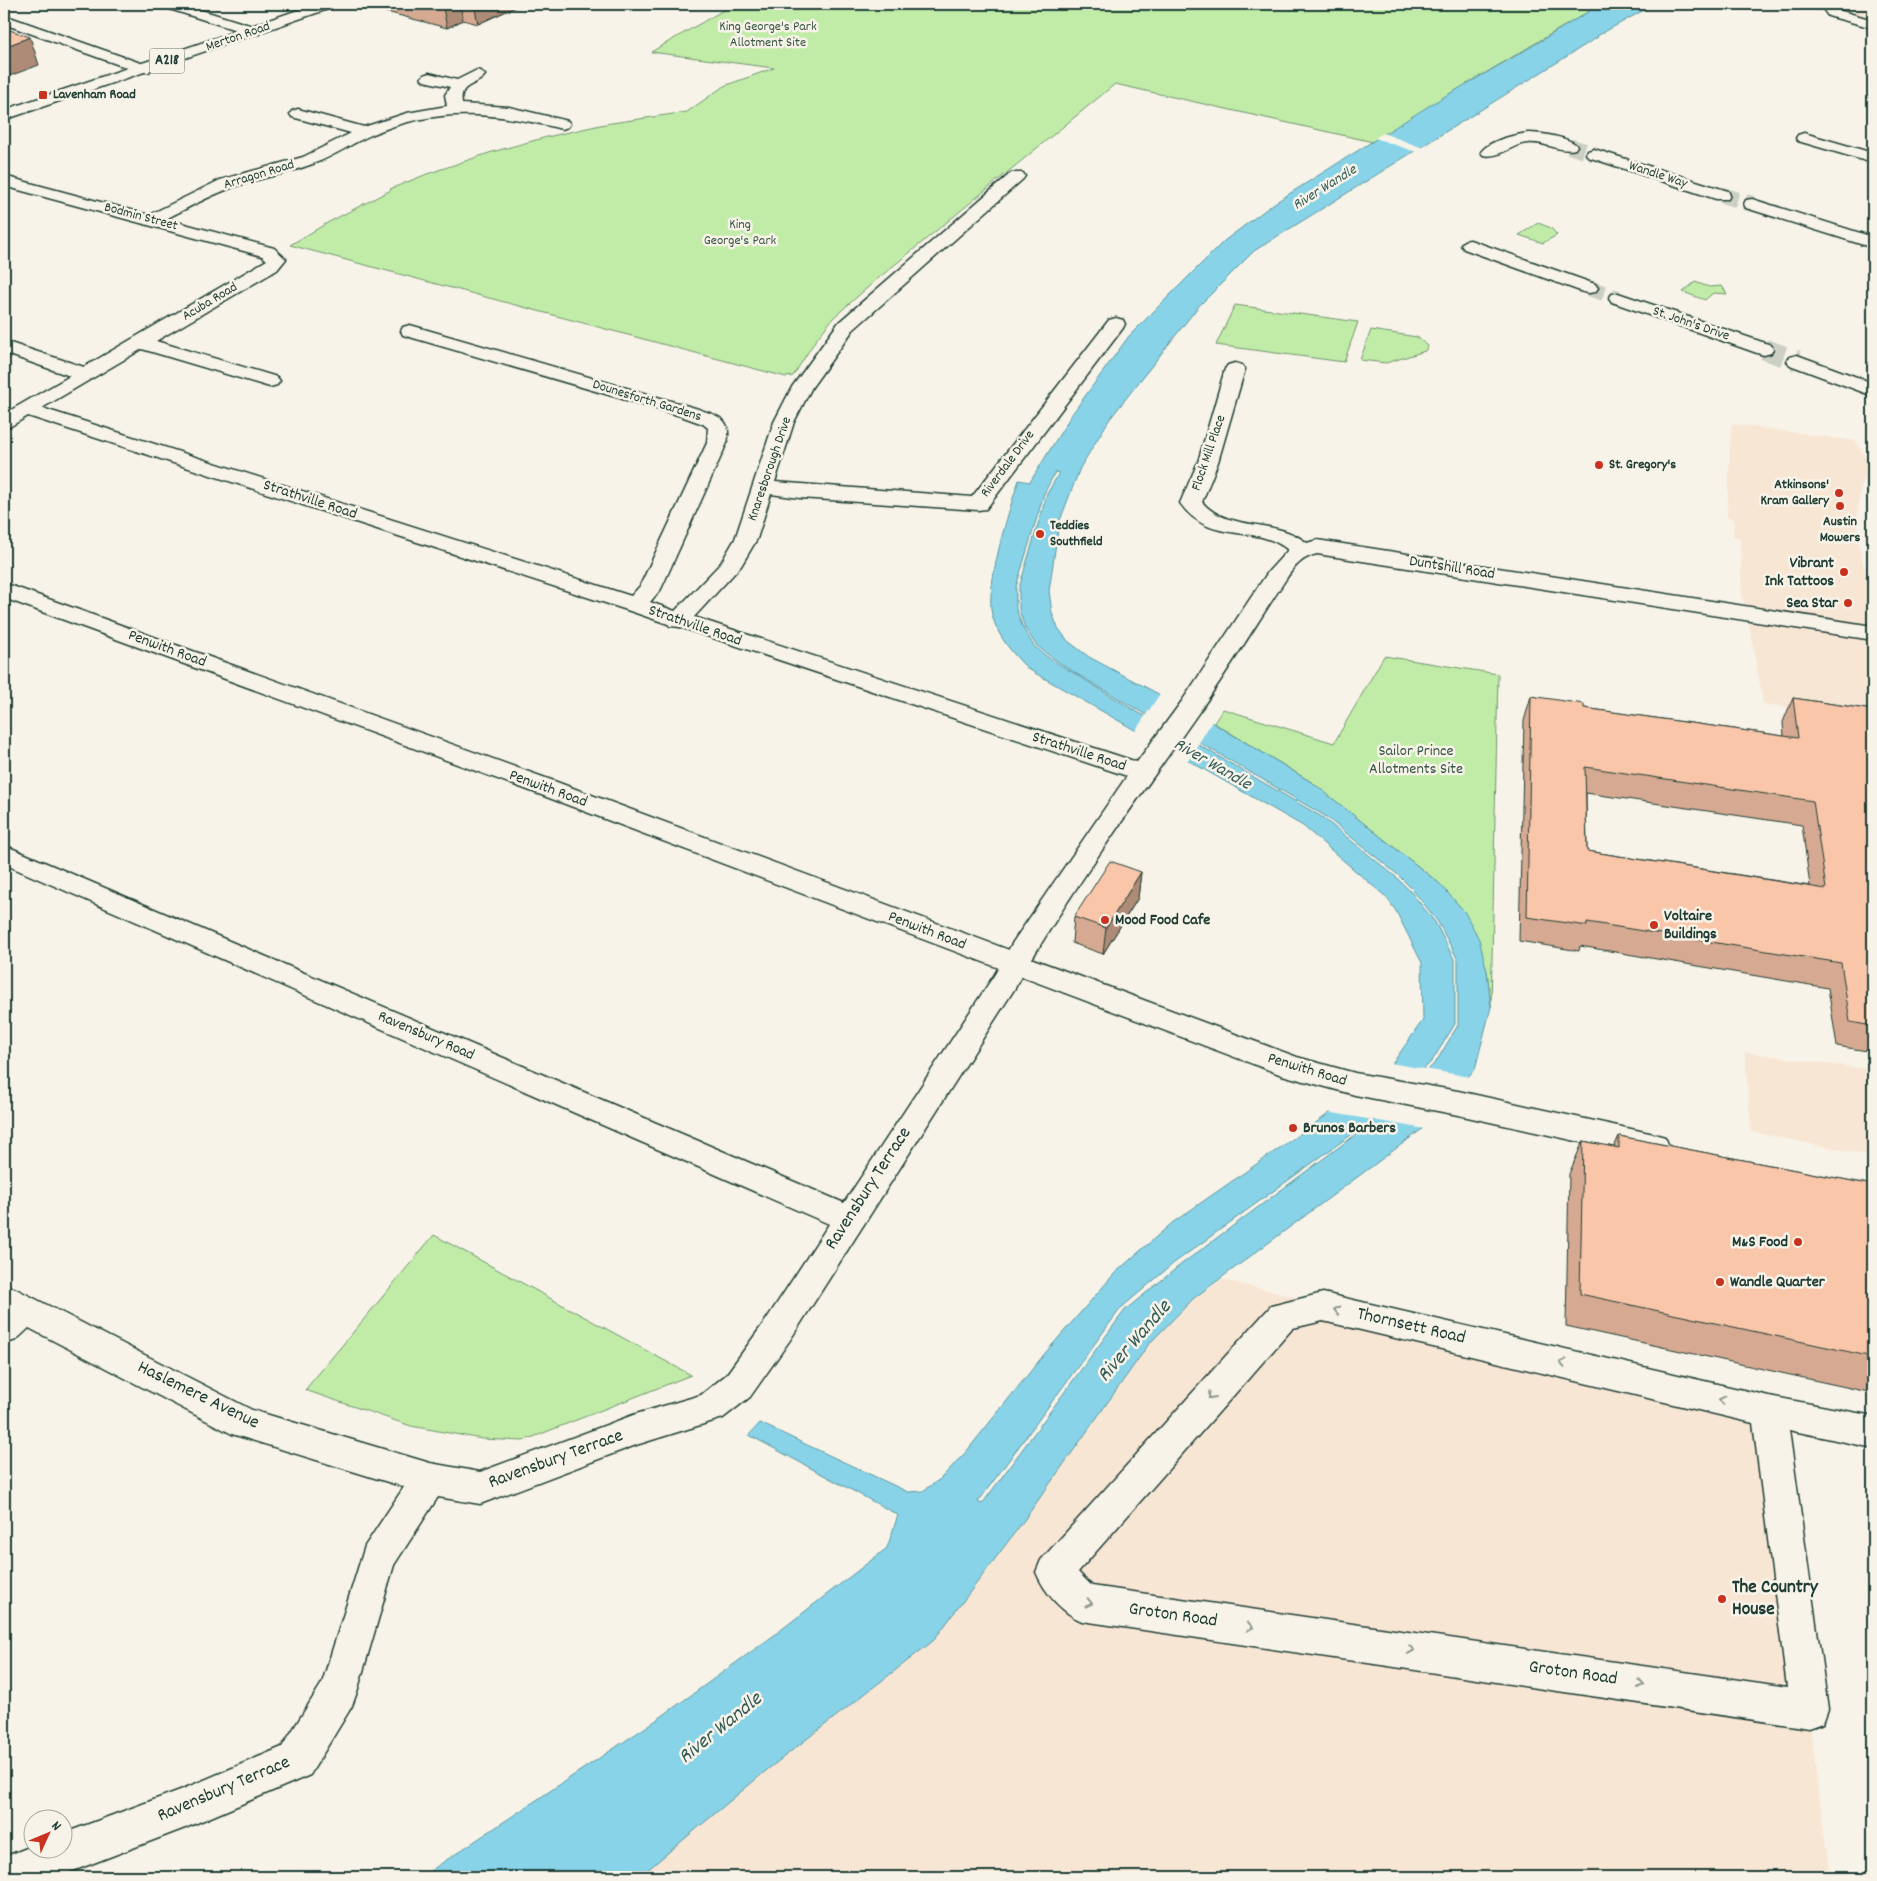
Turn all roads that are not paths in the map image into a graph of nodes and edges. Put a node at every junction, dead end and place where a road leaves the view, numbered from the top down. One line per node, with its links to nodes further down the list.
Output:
1 (168, 4): 6 (street)
2 (329, 4): 6 (street, Merton Road / A218)
3 (1833, 4): 5 (street)
4 (4, 19): 7 (street)
5 (1873, 24)
6 (254, 31): 7 (street, Merton Road / A218)
7 (144, 69): 15 (street, Merton Road / A218)
8 (477, 75): 10 (street)
9 (429, 78): 10 (street)
10 (459, 85): 12 (street)
11 (547, 102): 14 (street)
12 (455, 110): 14 (street, Arragon Road); 17 (street, Arragon Road)
13 (298, 114): 17 (street)
14 (528, 114): 16 (street, Arragon Road)
15 (4, 115)
16 (562, 124)
17 (365, 132): 27 (street, Arragon Road)
18 (1804, 138): 22 (street)
19 (1569, 146): 20 (street)
20 (1489, 152)
21 (1594, 154): 25 (street, Wandle Way)
22 (1873, 158)
23 (1017, 176): 45 (street, Knaresborough Drive)
24 (4, 181): 27 (street, Bodmin Street)
25 (1722, 195)
26 (1752, 204): 28 (street)
27 (152, 220): 30 (street, Bodmin Street)
28 (1873, 243)
29 (1470, 245): 31 (street)
30 (276, 259): 35 (street, Acuba Road)
31 (1589, 288)
32 (1618, 298): 37 (street, St. John's Drive)
33 (1116, 324): 45 (street, Riverdale Drive)
34 (410, 331): 48 (street, Dounesforth Gardens)
35 (141, 343): 40 (street, Acuba Road); 41 (street)
36 (4, 347): 40 (street)
37 (1764, 349)
38 (1797, 361): 42 (street)
39 (1235, 369): 46 (street, Flock Mill Place)
40 (84, 374): 43 (street, Acuba Road)
41 (270, 381)
42 (1873, 390)
43 (26, 409): 44 (street, Acuba Road); 48 (street, Strathville Road)
44 (4, 422)
45 (763, 487): 49 (street, Knaresborough Drive)
46 (1302, 550): 50 (street, Duntshill Road); 51 (street)
47 (4, 590): 53 (street, Penwith Road)
48 (635, 605): 49 (street, Strathville Road)
49 (678, 621): 51 (street, Strathville Road)
50 (1873, 633)
51 (1149, 764): 53 (street, Strathville Road)
52 (4, 854): 55 (street, Ravensbury Road)
53 (1014, 965): 54 (street, Penwith Road); 55 (street, Ravensbury Terrace)
54 (1682, 1153)
55 (849, 1219): 59 (street, Ravensbury Terrace)
56 (11, 1313): 59 (street, Haslemere Avenue)
57 (1769, 1411): 58 (street, Thornsett Road); 60 (street, Thornsett Road, one-way to 60); 60 (street, Groton Road, one-way to 57)
58 (1873, 1432)
59 (430, 1479): 61 (street, Ravensbury Terrace)
60 (1054, 1572)
61 (4, 1877)

